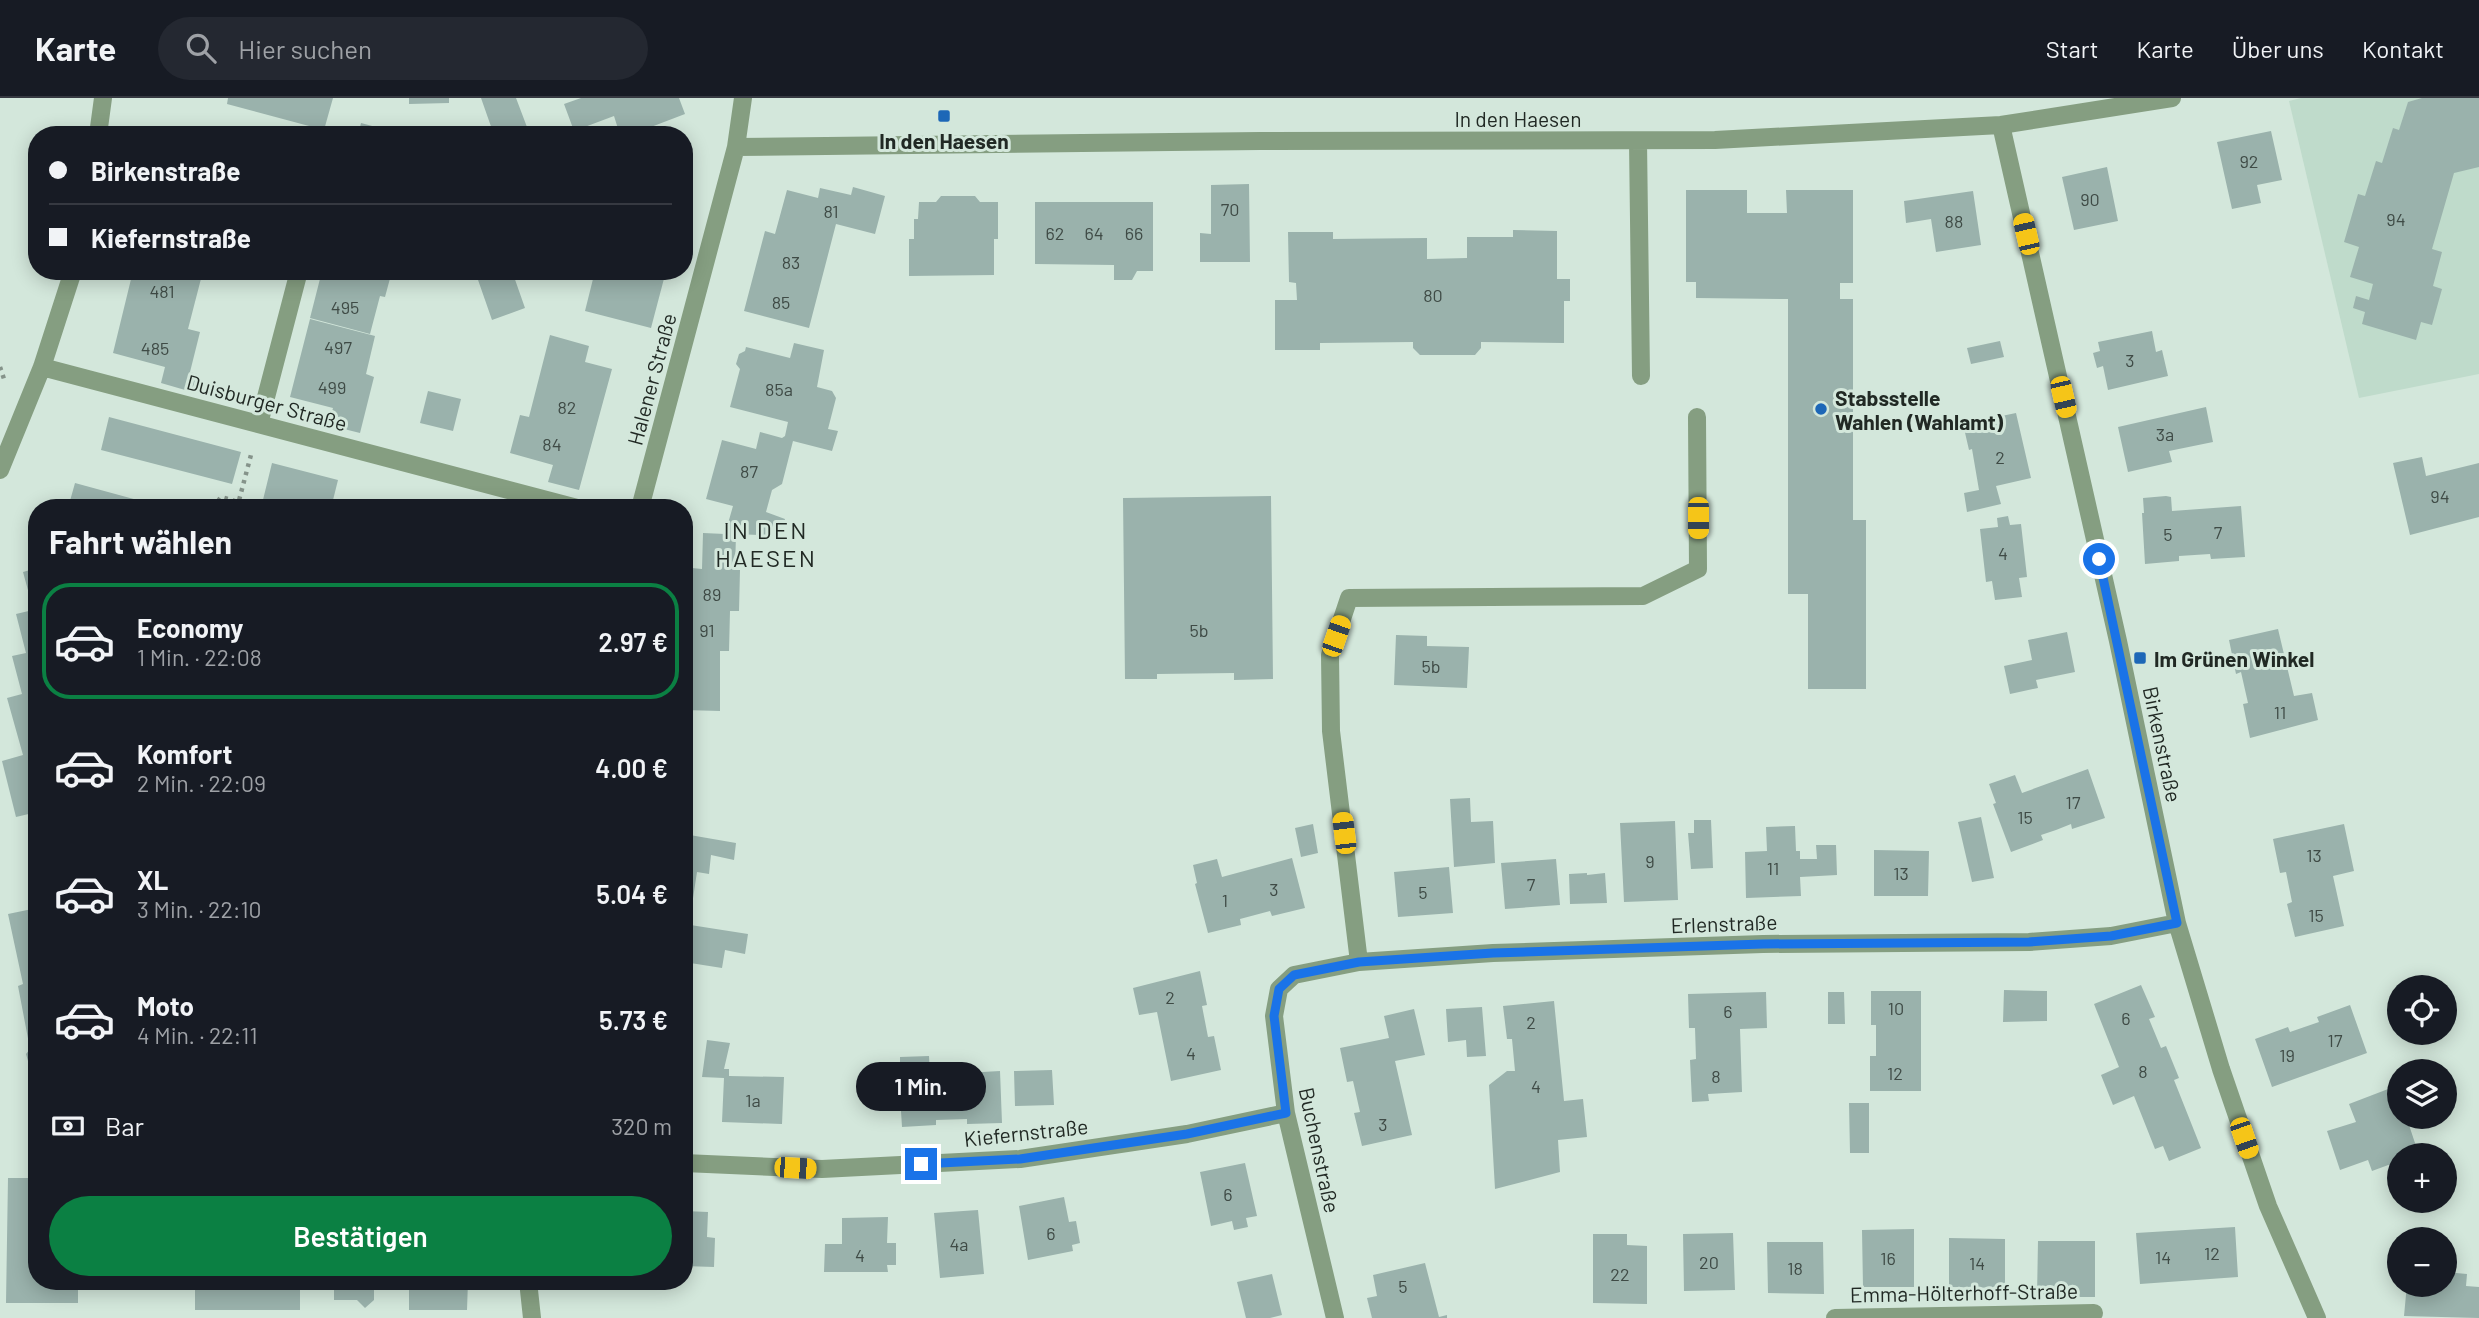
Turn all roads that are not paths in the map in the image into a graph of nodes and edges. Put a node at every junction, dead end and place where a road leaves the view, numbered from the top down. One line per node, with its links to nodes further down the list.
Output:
1 (103, 98): 5 (street)
2 (743, 98): 7 (street, Halener Straße)
3 (2172, 98): 4 (street, In den Haesen)
4 (2001, 125): 6 (street, In den Haesen); 17 (street, Birkenstraße)
5 (99, 126)
6 (1638, 141): 7 (street, In den Haesen); 11 (street)
7 (736, 147): 16 (street, Halener Straße)
8 (70, 280): 10 (street)
9 (297, 280): 13 (street)
10 (42, 367): 13 (street, Duisburger Straße); 14 (street)
11 (1641, 376)
12 (1697, 417): 18 (street)
13 (259, 424): 15 (street, Duisburger Straße)
14 (0, 470)
15 (543, 499)
16 (642, 499)
17 (2177, 923): 18 (street, Erlenstraße); 27 (street, Birkenstraße)
18 (1359, 962): 19 (street, Erlenstraße)
19 (1279, 989): 20 (street, Buchenstraße)
20 (1286, 1113): 21 (street, Kiefernstraße); 26 (street, Buchenstraße)
21 (693, 1163)
22 (529, 1290): 25 (street)
23 (2094, 1313): 24 (street, Emma-Hölterhoff-Straße)
24 (1836, 1317)
25 (532, 1318)
26 (1335, 1318)
27 (2317, 1318)

